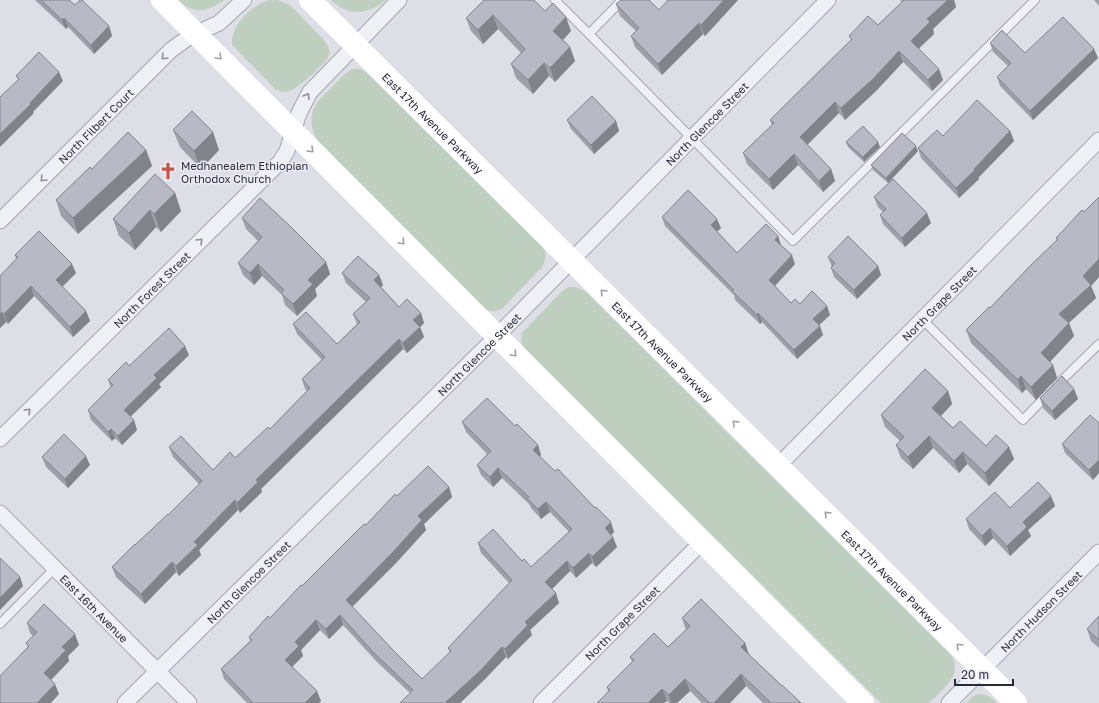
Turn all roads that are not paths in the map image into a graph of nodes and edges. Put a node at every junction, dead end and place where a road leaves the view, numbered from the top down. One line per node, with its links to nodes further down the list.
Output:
1 (162, 0): 9 (main road)
2 (244, 0): 9 (street, North Filbert Court)
3 (310, 0): 11 (main road, East 17th Avenue Parkway)
4 (399, 0): 11 (street, North Forest Street)
5 (555, 0): 10 (lane)
6 (622, 0): 10 (lane)
7 (828, 0): 13 (street, North Glencoe Street)
8 (1035, 0): 13 (lane)
9 (195, 33): 12 (main road, one-way to 12); 15 (street, North Filbert Court, one-way to 15)
10 (589, 34): 13 (lane)
11 (355, 45): 12 (street, North Forest Street, one-way to 11); 16 (main road, East 17th Avenue Parkway)
12 (294, 133): 18 (main road, one-way to 18); 20 (street, North Forest Street, one-way to 12)
13 (692, 138): 16 (street, North Glencoe Street)
14 (1099, 140): 17 (street, North Grape Street)
15 (0, 222)
16 (571, 260): 18 (street, North Glencoe Street); 21 (main road, East 17th Avenue Parkway, one-way to 16)
17 (923, 320): 19 (lane); 21 (street, North Grape Street)
18 (496, 336): 23 (main road, one-way to 23); 28 (street, North Glencoe Street)
19 (1099, 344)
20 (0, 439)
21 (778, 466): 27 (main road, East 17th Avenue Parkway, one-way to 21)
22 (0, 513): 25 (street, East 16th Avenue)
23 (702, 541): 31 (street, North Grape Street); 32 (main road)
24 (1099, 552): 27 (street, North Hudson Street)
25 (55, 568): 26 (lane); 28 (street, East 16th Avenue)
26 (0, 624)
27 (982, 669): 33 (street, North Hudson Street); 34 (main road, East 17th Avenue Parkway)
28 (157, 671): 29 (street, North Glencoe Street); 30 (street, East 16th Avenue)
29 (125, 703)
30 (189, 703)
31 (541, 703)
32 (863, 703)
33 (949, 703)
34 (1016, 703)

